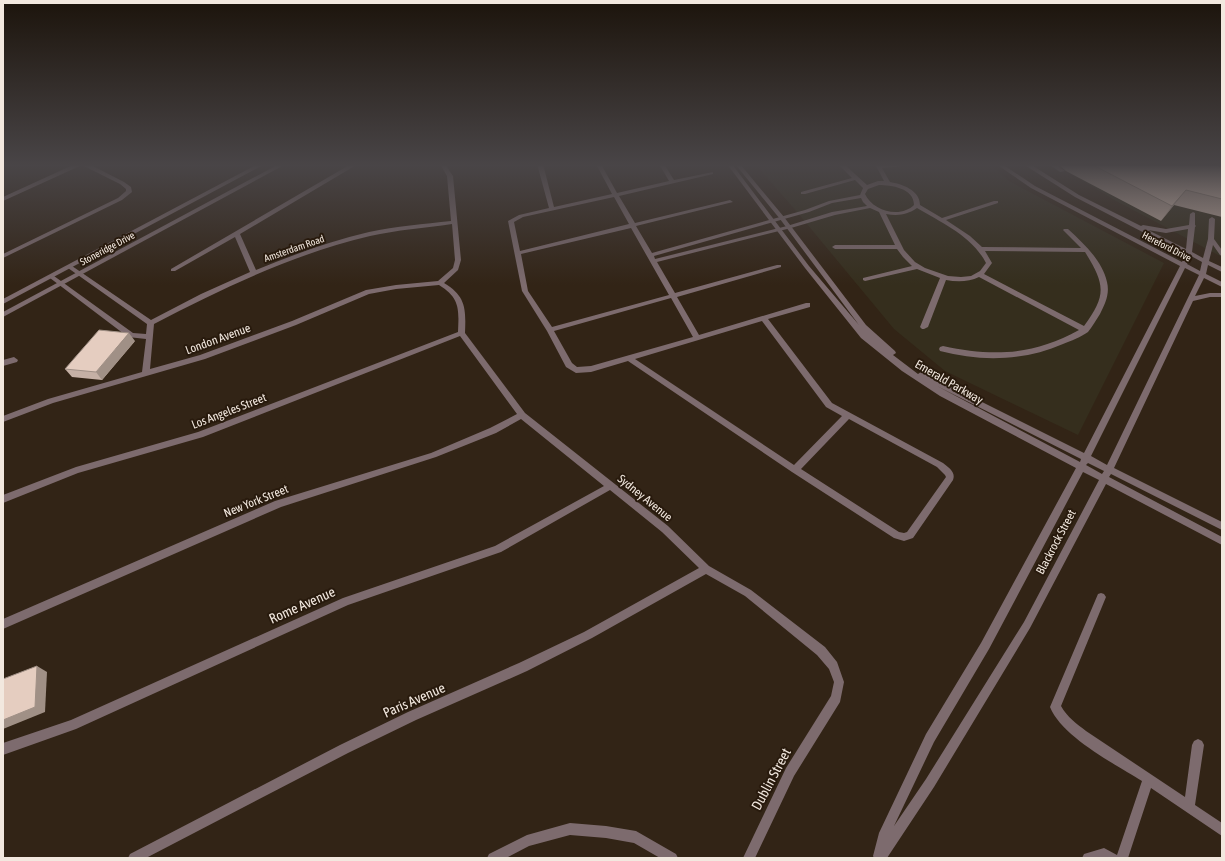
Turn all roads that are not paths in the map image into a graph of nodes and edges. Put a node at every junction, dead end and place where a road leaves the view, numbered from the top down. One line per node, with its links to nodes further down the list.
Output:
1 (109, 204): 43 (street)
2 (188, 204): 48 (street, Stoneridge Drive)
3 (209, 204): 53 (street, Stoneridge Drive)
4 (288, 204): 33 (street)
5 (452, 204): 26 (street)
6 (551, 204): 19 (street)
7 (570, 204): 19 (street)
8 (620, 204): 28 (street)
9 (721, 204): 28 (street)
10 (759, 204): 25 (street, Emerald Parkway)
11 (770, 204): 22 (street, Emerald Parkway)
12 (825, 204): 22 (street)
13 (868, 204): 18 (street)
14 (989, 204): 24 (street)
15 (1066, 204): 47 (street, Hereford Drive)
16 (1093, 204): 27 (street, Hereford Drive)
17 (917, 206): 20 (street); 24 (street)
18 (870, 207): 20 (street); 30 (street)
19 (552, 208): 39 (street)
20 (882, 212): 36 (street)
21 (1193, 214): 29 (street, Blackrock Street)
22 (782, 218): 25 (street); 30 (street, Emerald Parkway)
23 (1212, 219): 34 (street, Blackrock Street)
24 (941, 220): 37 (street)
25 (771, 221): 31 (street, Emerald Parkway); 42 (street)
26 (454, 222): 52 (street, Amsterdam Road); 59 (street)
27 (1131, 224): 29 (street); 40 (street, Hereford Drive)
28 (632, 225): 39 (street); 42 (street)
29 (1193, 226): 40 (street, Blackrock Street)
30 (789, 227): 31 (street); 84 (street, Emerald Parkway)
31 (779, 230): 44 (street); 84 (street, Emerald Parkway)
32 (1066, 230): 38 (street)
33 (237, 234): 50 (street); 52 (street)
34 (1211, 239): 41 (street); 45 (street, Blackrock Street)
35 (835, 247): 36 (street)
36 (900, 247): 49 (street)
37 (981, 249): 38 (street); 54 (street)
38 (1087, 250): 72 (street)
39 (518, 253): 71 (street)
40 (1189, 253): 45 (street, Hereford Drive); 47 (street, Blackrock Street)
41 (1222, 254)
42 (650, 255): 44 (street)
43 (3, 256)
44 (654, 262): 63 (street)
45 (1207, 262): 51 (street, Hereford Drive); 55 (street, Blackrock Street)
46 (779, 266): 63 (street)
47 (1183, 266): 55 (street, Hereford Drive); 84 (street, Blackrock Street)
48 (70, 267): 53 (street); 56 (street, Stoneridge Drive)
49 (917, 267): 57 (street); 58 (street)
50 (174, 270)
51 (1222, 270)
52 (254, 273): 69 (street, Amsterdam Road)
53 (79, 274): 60 (street, Stoneridge Drive); 69 (street)
54 (979, 274): 57 (street); 72 (street)
55 (1202, 275): 61 (street, Hereford Drive); 64 (street, Blackrock Street)
56 (52, 277): 60 (street); 65 (street, Stoneridge Drive)
57 (943, 278): 70 (street)
58 (865, 280)
59 (440, 283): 73 (street); 80 (street, London Avenue)
60 (62, 284): 67 (street, Stoneridge Drive); 74 (street)
61 (1222, 285)
62 (1222, 295): 64 (street)
63 (674, 296): 71 (street); 75 (street)
64 (1192, 299): 85 (street, Blackrock Street)
65 (3, 302)
66 (808, 305): 68 (street)
67 (3, 315)
68 (763, 318): 75 (street); 82 (street)
69 (151, 323): 74 (street)
70 (924, 327)
71 (550, 330): 77 (street)
72 (1085, 330): 76 (street)
73 (460, 333): 81 (street, Sydney Avenue); 89 (street, Los Angeles Street)
74 (148, 337): 80 (street)
75 (697, 338): 77 (street)
76 (943, 349)
77 (629, 358): 86 (street)
78 (14, 360): 79 (street)
79 (3, 363)
80 (146, 373): 83 (street, London Avenue)
81 (522, 415): 88 (street, Sydney Avenue); 94 (street, New York Street)
82 (847, 416): 86 (street); 86 (street)
83 (3, 418)
84 (1084, 462): 85 (street, Emerald Parkway); 87 (street, Emerald Parkway); 105 (street, Blackrock Street)
85 (1108, 468): 87 (street, Blackrock Street); 90 (street, Emerald Parkway)
86 (795, 470)
87 (1103, 478): 91 (street, Emerald Parkway); 105 (street, Blackrock Street)
88 (611, 486): 92 (street, Sydney Avenue); 97 (street, Rome Avenue)
89 (3, 499)
90 (1222, 526)
91 (1222, 541)
92 (706, 569): 95 (street, Sydney Avenue); 101 (street, Paris Avenue)
93 (1101, 597): 98 (street)
94 (3, 624)
95 (824, 716): 104 (street, Dublin Street)
96 (1198, 745): 99 (street)
97 (3, 749)
98 (1148, 779): 99 (street); 108 (street)
99 (1189, 807): 100 (street)
100 (1222, 830)
101 (134, 858)
102 (493, 858): 103 (street)
103 (672, 858)
104 (749, 858)
105 (879, 858)
106 (1088, 858): 107 (street)
107 (1112, 858)
108 (1122, 858)

